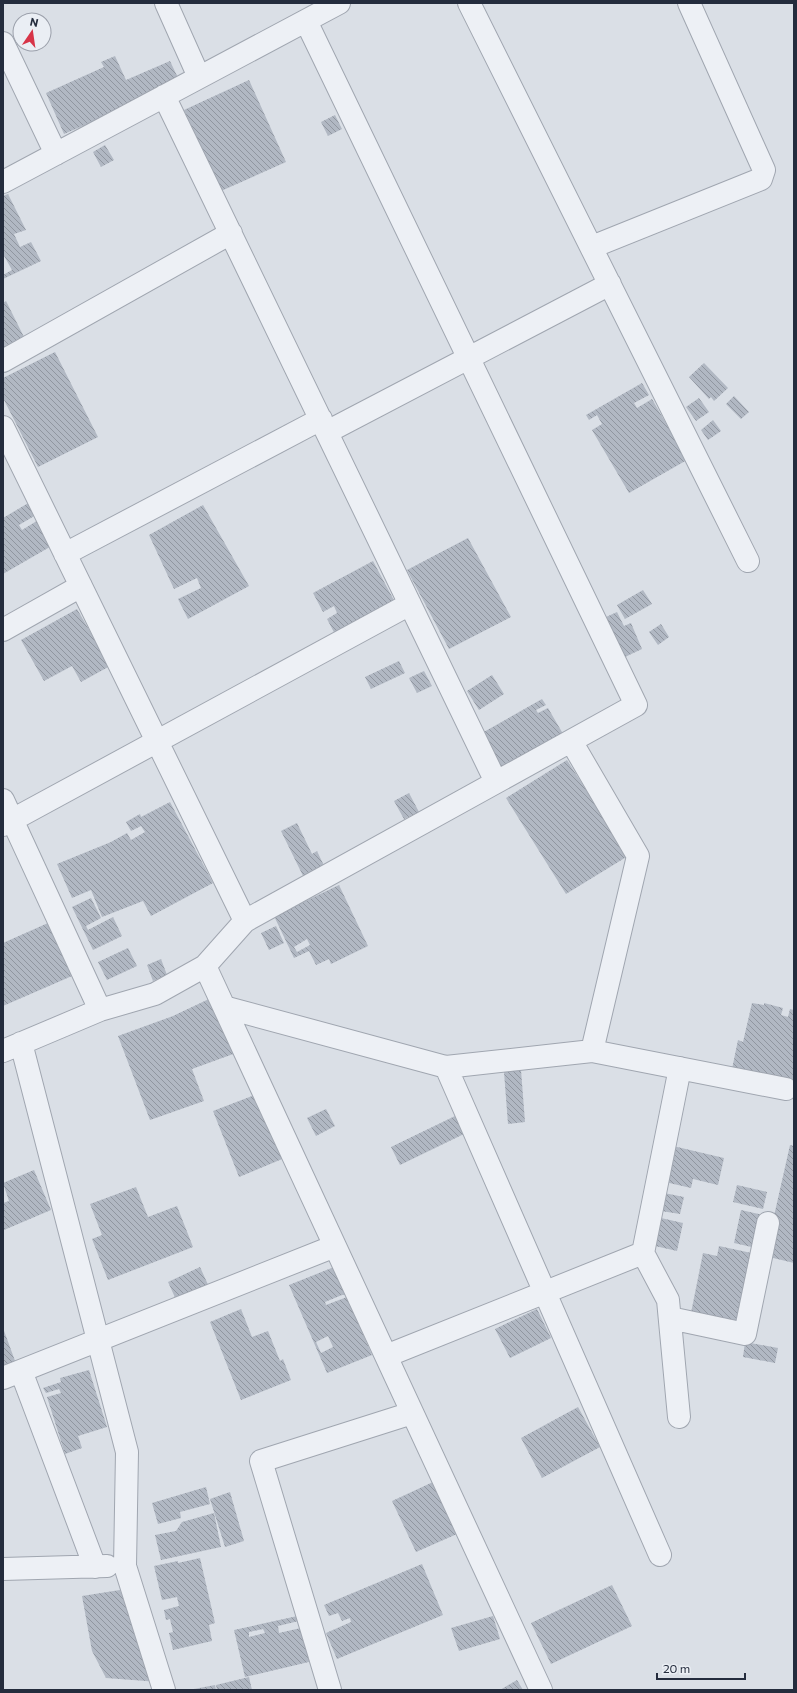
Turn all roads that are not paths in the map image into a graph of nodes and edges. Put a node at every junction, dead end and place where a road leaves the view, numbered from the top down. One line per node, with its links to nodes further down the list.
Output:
1 (166, 3): 7 (street)
2 (469, 3): 12 (street)
3 (689, 3): 12 (street)
4 (335, 4): 5 (street)
5 (306, 21): 7 (street); 14 (street)
6 (3, 43): 9 (street)
7 (200, 77): 8 (street)
8 (164, 96): 9 (street); 11 (street)
9 (56, 154): 10 (street)
10 (3, 182)
11 (231, 234): 15 (street); 16 (street)
12 (592, 247): 13 (street)
13 (610, 284): 14 (street); 19 (street)
14 (468, 358): 16 (street); 24 (street)
15 (3, 361)
16 (324, 426): 18 (street); 21 (street)
17 (3, 427): 18 (street)
18 (65, 554): 20 (street)
19 (748, 561)
20 (82, 586): 22 (street); 23 (street)
21 (410, 604): 23 (street); 25 (street)
22 (3, 630)
23 (157, 741): 27 (street); 28 (street)
24 (571, 741): 25 (street); 33 (street)
25 (496, 782): 28 (street)
26 (3, 800): 27 (street)
27 (8, 823): 31 (street)
28 (245, 921): 29 (street)
29 (205, 966): 30 (street); 31 (street)
30 (224, 1007): 34 (street); 38 (street)
31 (100, 1010): 32 (street)
32 (12, 1047): 42 (street)
33 (592, 1050): 34 (street); 35 (street)
34 (446, 1066): 40 (street)
35 (680, 1068): 36 (street); 39 (street)
36 (786, 1089)
37 (768, 1223): 41 (street)
38 (335, 1246): 42 (street); 43 (street)
39 (643, 1253): 40 (street); 41 (street)
40 (545, 1292): 43 (street); 47 (street)
41 (670, 1318): 46 (street)
42 (98, 1340): 44 (street); 48 (street)
43 (386, 1356): 45 (street)
44 (12, 1375): 49 (street)
45 (412, 1413): 52 (street); 53 (street)
46 (679, 1416)
47 (660, 1555)
48 (125, 1566): 49 (street); 51 (street)
49 (95, 1567): 50 (street)
50 (3, 1569)
51 (164, 1690)
52 (330, 1690)
53 (541, 1690)

